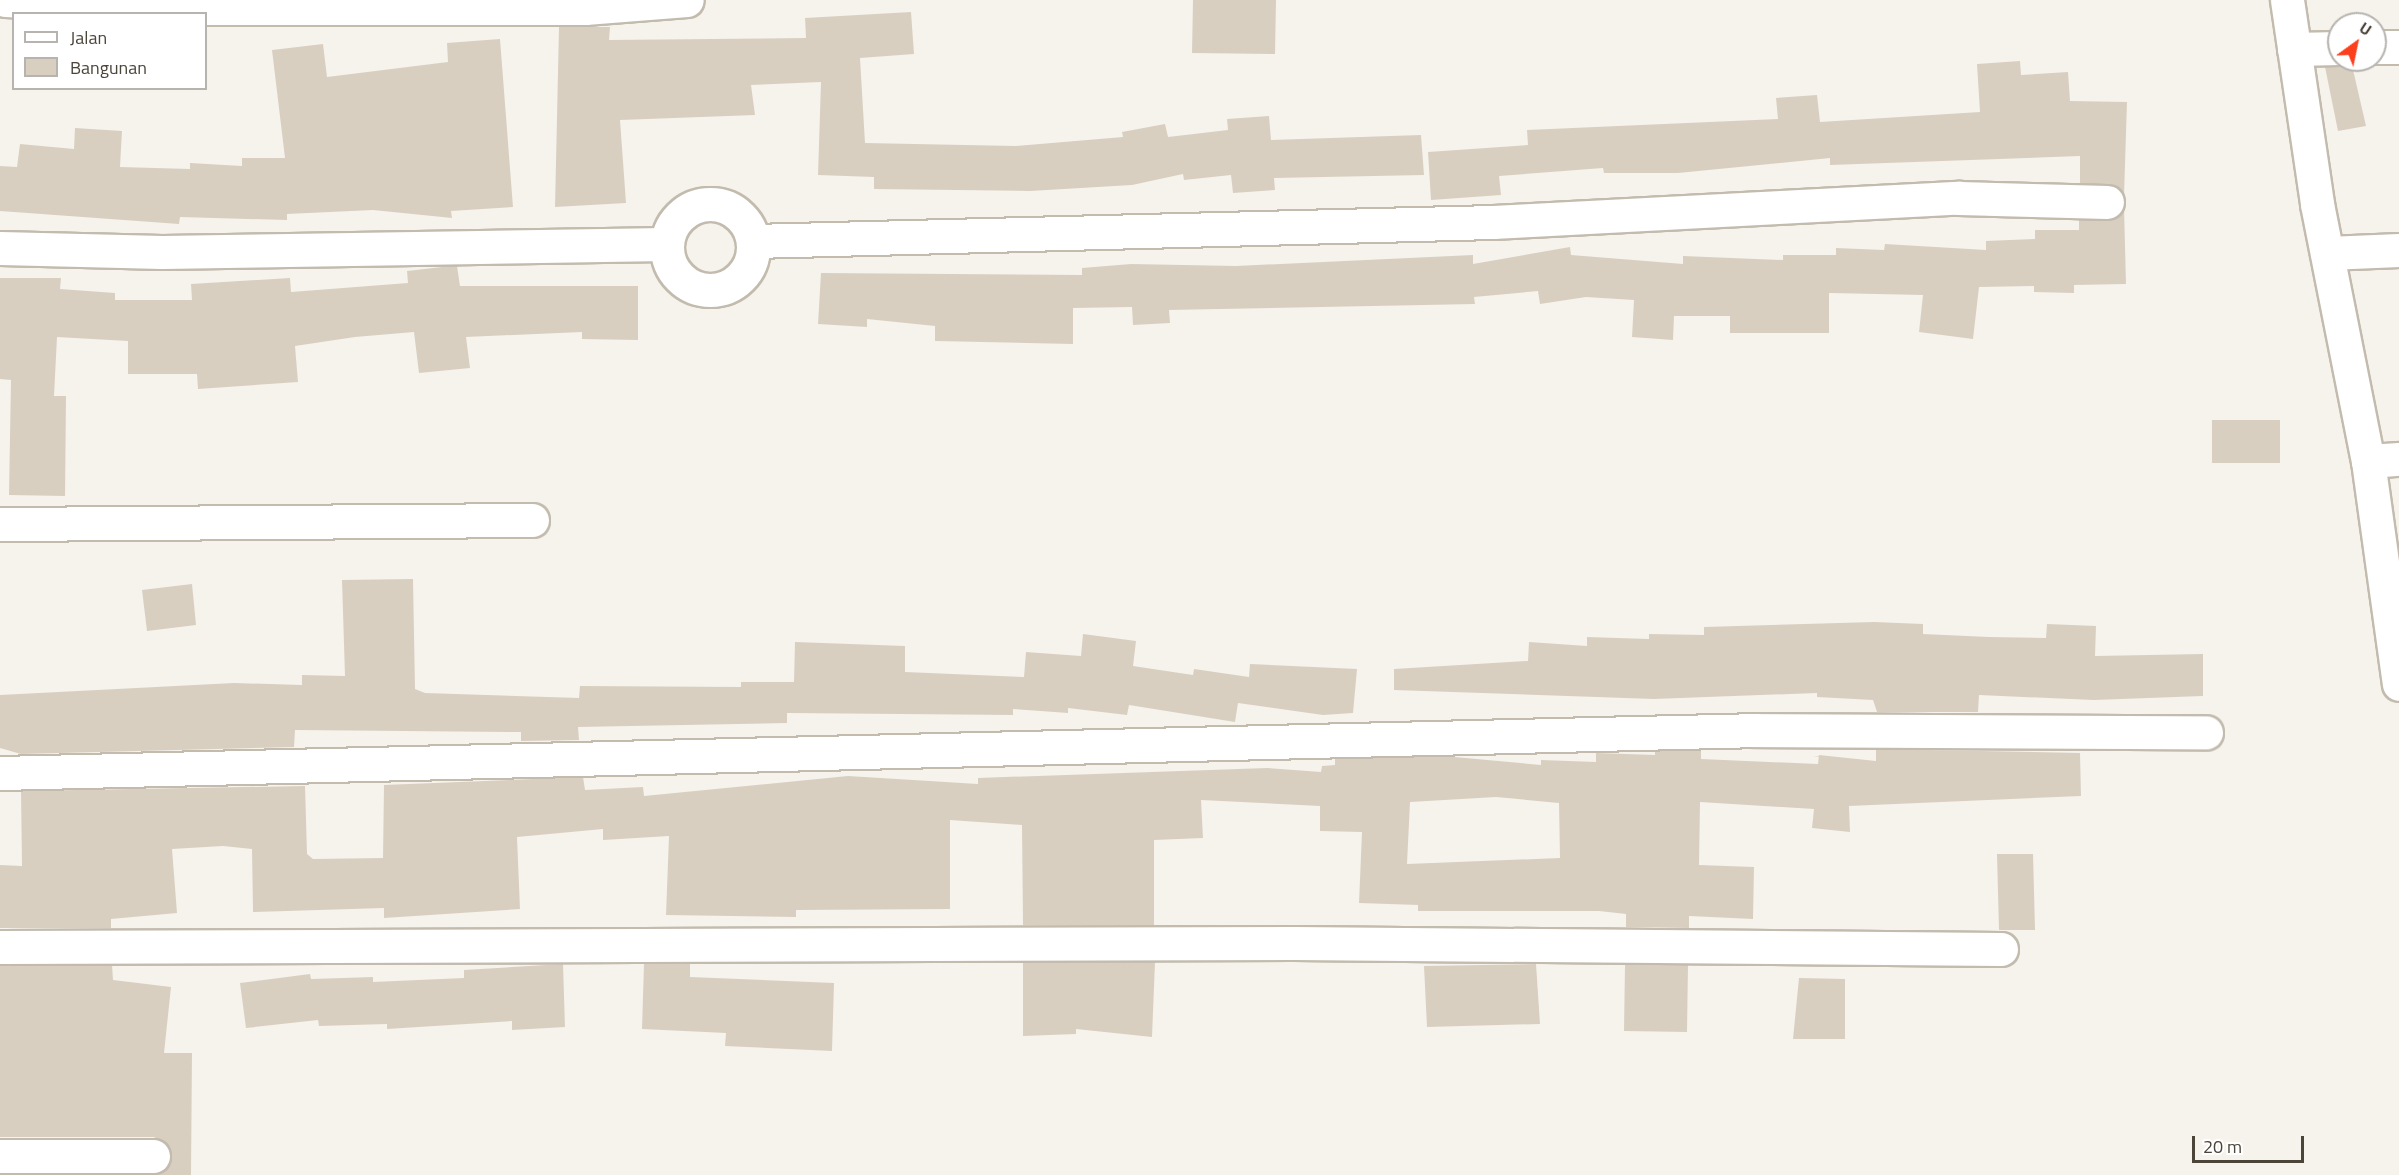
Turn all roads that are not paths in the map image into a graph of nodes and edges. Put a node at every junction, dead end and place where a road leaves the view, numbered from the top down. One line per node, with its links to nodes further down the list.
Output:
1 (5, 0): 2 (street)
2 (687, 0)
3 (2287, 0): 5 (street)
4 (2327, 48): 5 (street)
5 (2294, 49): 11 (street)
6 (2107, 202): 7 (street)
7 (753, 241): 8 (street); 8 (street)
8 (666, 244): 9 (street)
9 (0, 248)
10 (2399, 250): 11 (street)
11 (2327, 253): 12 (street)
12 (2384, 460): 15 (street)
13 (532, 520): 14 (street)
14 (0, 524)
15 (2399, 679)
16 (2206, 732): 17 (street)
17 (0, 773)
18 (0, 947): 19 (street)
19 (2001, 949)
20 (0, 1156): 21 (street)
21 (153, 1156)

